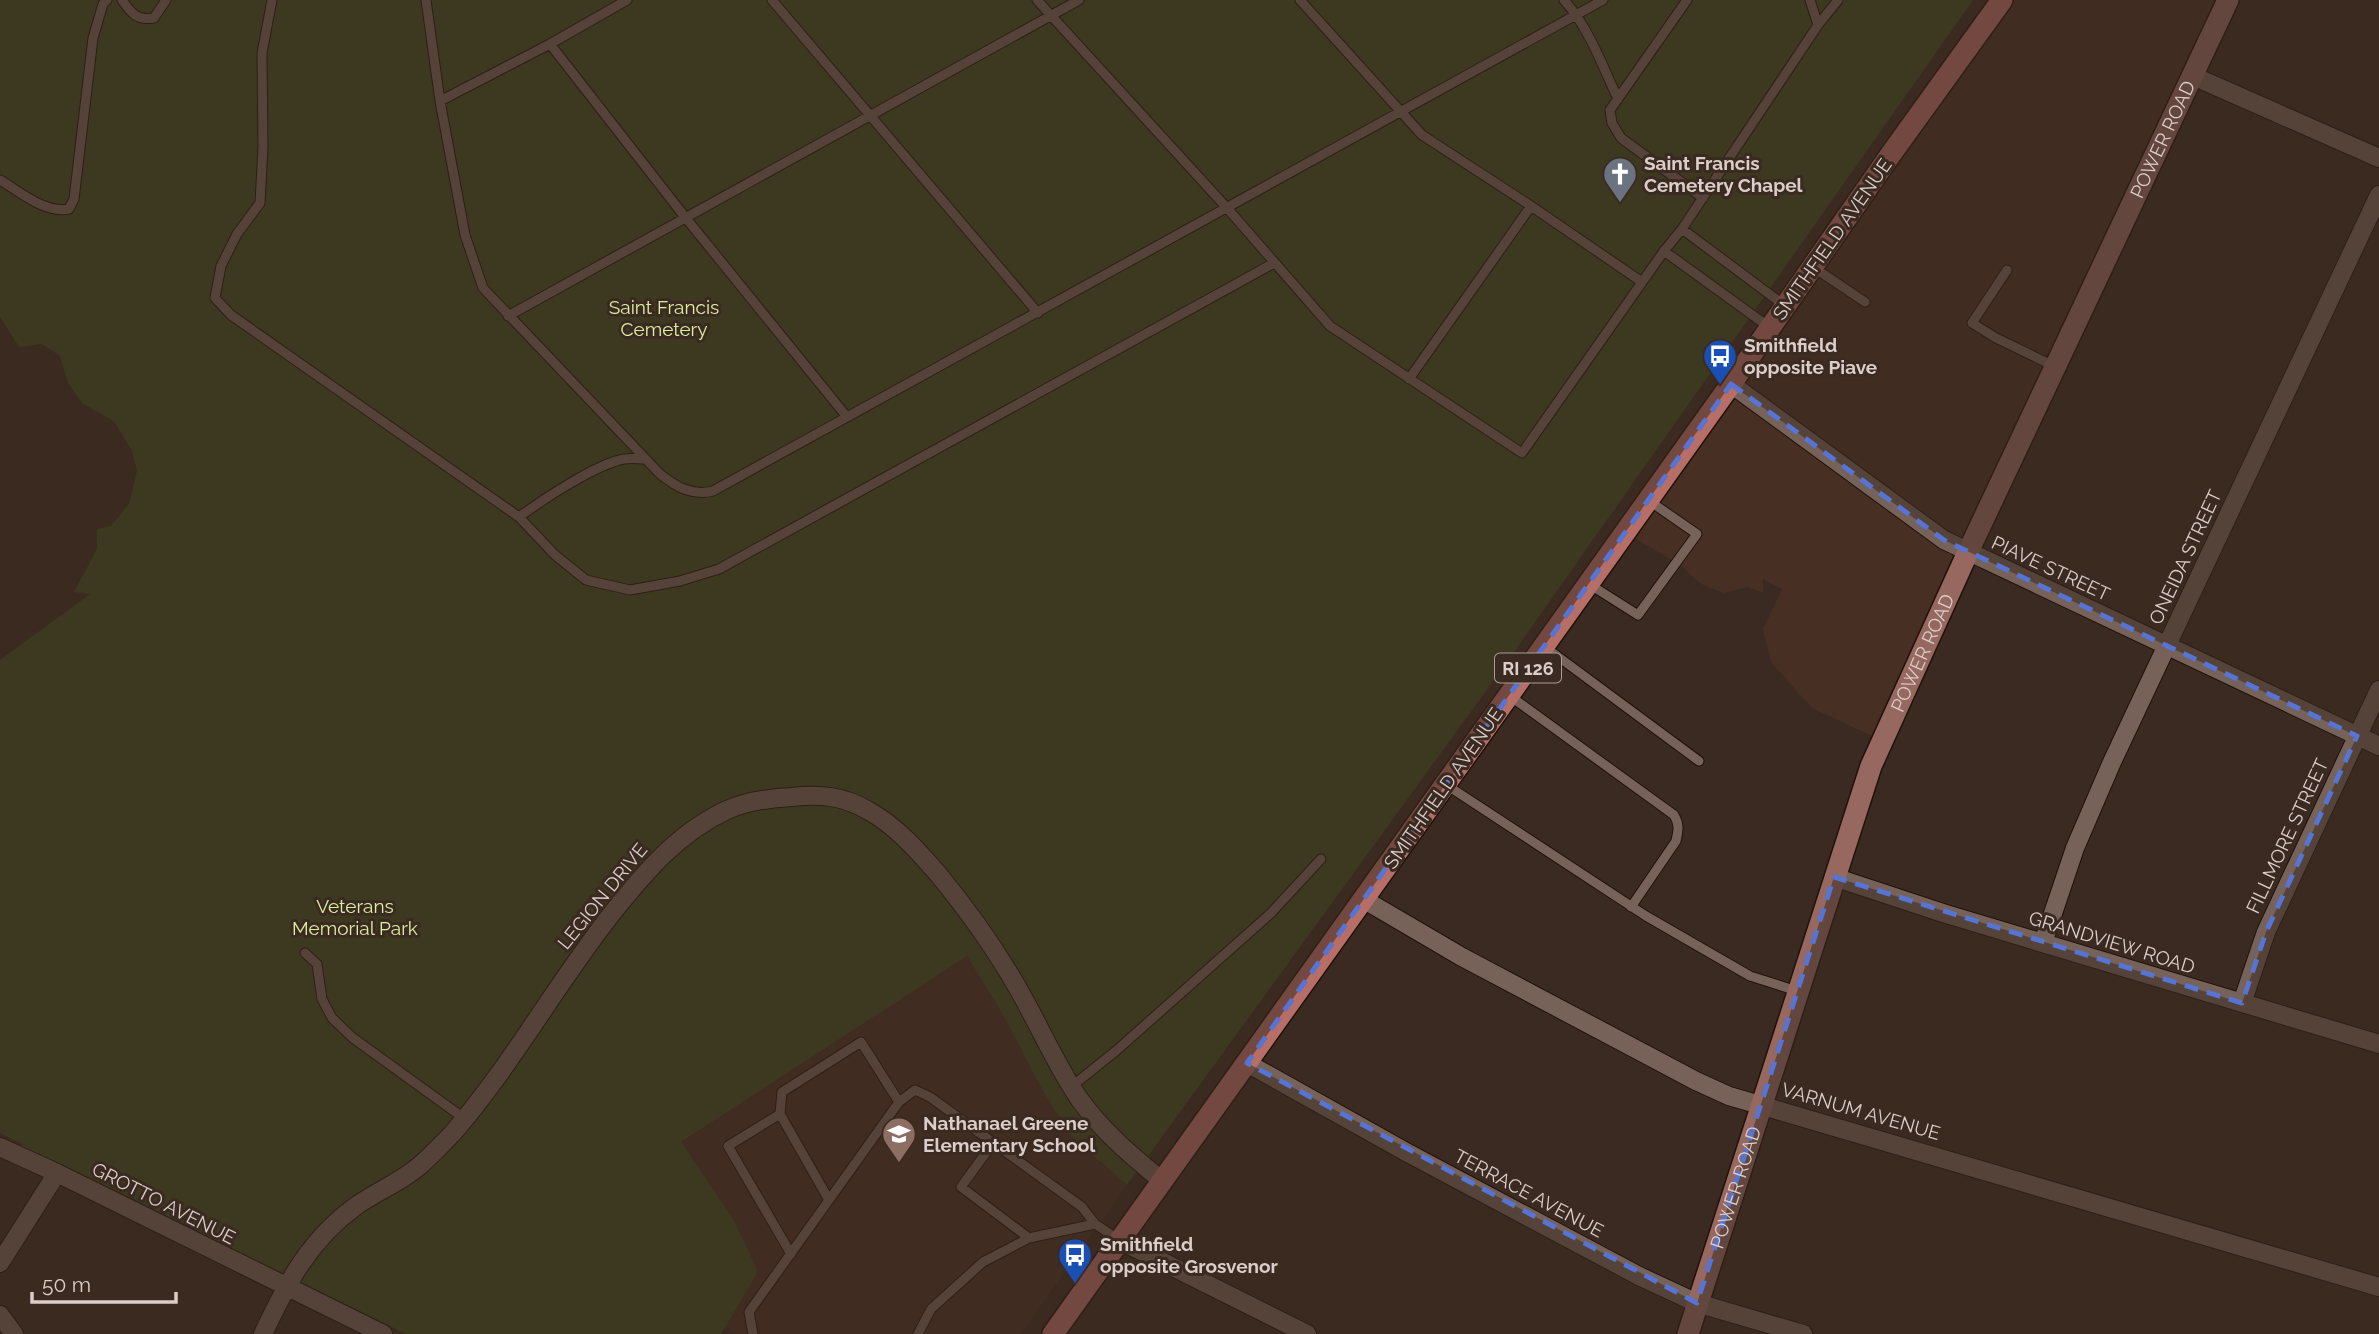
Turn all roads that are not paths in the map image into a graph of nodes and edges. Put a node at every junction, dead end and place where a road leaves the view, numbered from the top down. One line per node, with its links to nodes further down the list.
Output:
1 (107, 0): 28 (lane)
2 (122, 0): 3 (lane)
3 (166, 0)
4 (272, 0): 51 (lane)
5 (426, 0): 24 (lane)
6 (627, 0): 21 (lane)
7 (772, 0): 26 (lane)
8 (1037, 0): 18 (lane)
9 (1079, 0): 18 (lane)
10 (1300, 0): 25 (lane)
11 (1564, 0): 19 (lane)
12 (1603, 0): 19 (lane)
13 (1687, 0): 23 (lane)
14 (1810, 0): 20 (lane)
15 (1838, 0): 20 (lane)
16 (2001, 0): 37 (main road, SMITHFIELD AVENUE / RI 126)
17 (2228, 0): 22 (main road, POWER ROAD)
18 (1050, 15): 26 (lane); 32 (lane)
19 (1577, 15): 23 (lane); 25 (lane)
20 (1818, 24): 30 (lane)
21 (550, 44): 24 (lane); 33 (lane)
22 (2193, 76): 27 (street); 45 (main road, POWER ROAD)
23 (1618, 99): 30 (lane)
24 (440, 101): 43 (lane)
25 (1400, 112): 31 (lane); 32 (lane)
26 (870, 116): 33 (lane); 42 (lane)
27 (2379, 158)
28 (0, 180)
29 (2379, 195): 55 (street, ONEIDA STREET)
30 (1703, 198): 34 (lane)
31 (1531, 206): 39 (lane); 46 (lane)
32 (1227, 208): 36 (lane); 42 (lane)
33 (685, 217): 43 (lane); 48 (lane)
34 (1682, 229): 35 (lane); 41 (lane)
35 (1664, 251): 39 (lane); 44 (lane)
36 (1274, 263): 46 (lane); 51 (lane)
37 (1813, 267): 40 (lane); 41 (main road, SMITHFIELD AVENUE / RI 126)
38 (2007, 270): 45 (lane)
39 (1642, 282): 46 (lane)
40 (1865, 302)
41 (1785, 306): 44 (main road, SMITHFIELD AVENUE / RI 126)
42 (1038, 313): 48 (lane)
43 (508, 316): 49 (lane)
44 (1770, 328): 47 (main road, SMITHFIELD AVENUE / RI 126)
45 (2056, 367): 52 (main road, POWER ROAD)
46 (1409, 379)
47 (1731, 384): 50 (main road, SMITHFIELD AVENUE / RI 126); 52 (street, PIAVE STREET)
48 (847, 417): 49 (lane)
49 (646, 459): 51 (lane)
50 (1648, 499): 53 (main road, SMITHFIELD AVENUE / RI 126); 53 (lane)
51 (519, 517)
52 (1968, 552): 55 (street, PIAVE STREET); 63 (main road, POWER ROAD)
53 (1588, 583): 54 (main road, SMITHFIELD AVENUE / RI 126)
54 (1544, 646): 57 (main road, SMITHFIELD AVENUE / RI 126); 60 (lane)
55 (2166, 646): 58 (street, PIAVE STREET); 66 (street, ONEIDA STREET)
56 (2379, 690): 58 (street, FILLMORE STREET)
57 (1509, 695): 61 (main road, SMITHFIELD AVENUE / RI 126); 65 (lane)
58 (2357, 736): 59 (street, PIAVE STREET); 69 (street, FILLMORE STREET)
59 (2379, 746)
60 (1699, 761)
61 (1445, 785): 64 (main road, SMITHFIELD AVENUE / RI 126); 65 (lane)
62 (1321, 859): 72 (lane)
63 (1834, 877): 66 (street, GRANDVIEW ROAD); 68 (main road, POWER ROAD)
64 (1363, 899): 71 (main road, SMITHFIELD AVENUE / RI 126); 74 (street, VARNUM AVENUE)
65 (1631, 907): 68 (lane)
66 (2043, 943): 69 (street, GRANDVIEW ROAD)
67 (305, 953): 76 (lane)
68 (1798, 991): 74 (main road, POWER ROAD)
69 (2242, 1003): 70 (street, GRANDVIEW ROAD)
70 (2379, 1044)
71 (1247, 1063): 80 (main road, SMITHFIELD AVENUE / RI 126); 89 (street, TERRACE AVENUE)
72 (1072, 1087): 76 (street, LEGION DRIVE); 80 (street, LEGION DRIVE)
73 (900, 1102): 75 (lane); 77 (lane); 81 (lane)
74 (1761, 1104): 88 (street, VARNUM AVENUE); 89 (main road, POWER ROAD)
75 (780, 1114): 81 (lane); 85 (lane)
76 (465, 1119): 87 (street, LEGION DRIVE)
77 (993, 1143): 82 (lane); 83 (lane)
78 (0, 1147): 79 (street, GROTTO AVENUE)
79 (57, 1173): 86 (street); 87 (street, GROTTO AVENUE)
80 (1161, 1180): 84 (main road, SMITHFIELD AVENUE / RI 126)
81 (829, 1200): 85 (lane)
82 (1095, 1224): 83 (lane); 84 (lane)
83 (1029, 1238): 95 (lane)
84 (1119, 1240): 96 (main road, SMITHFIELD AVENUE / RI 126); 97 (street)
85 (791, 1254): 94 (lane)
86 (0, 1263)
87 (285, 1287): 92 (street, LEGION DRIVE); 93 (street, GROTTO AVENUE)
88 (2379, 1287)
89 (1697, 1303): 98 (main road, POWER ROAD); 99 (street, TERRACE AVENUE)
90 (0, 1315): 91 (street)
91 (14, 1334)
92 (263, 1334)
93 (383, 1334)
94 (753, 1334)
95 (918, 1334)
96 (1053, 1334)
97 (1307, 1334)
98 (1688, 1334)
99 (1803, 1334)

